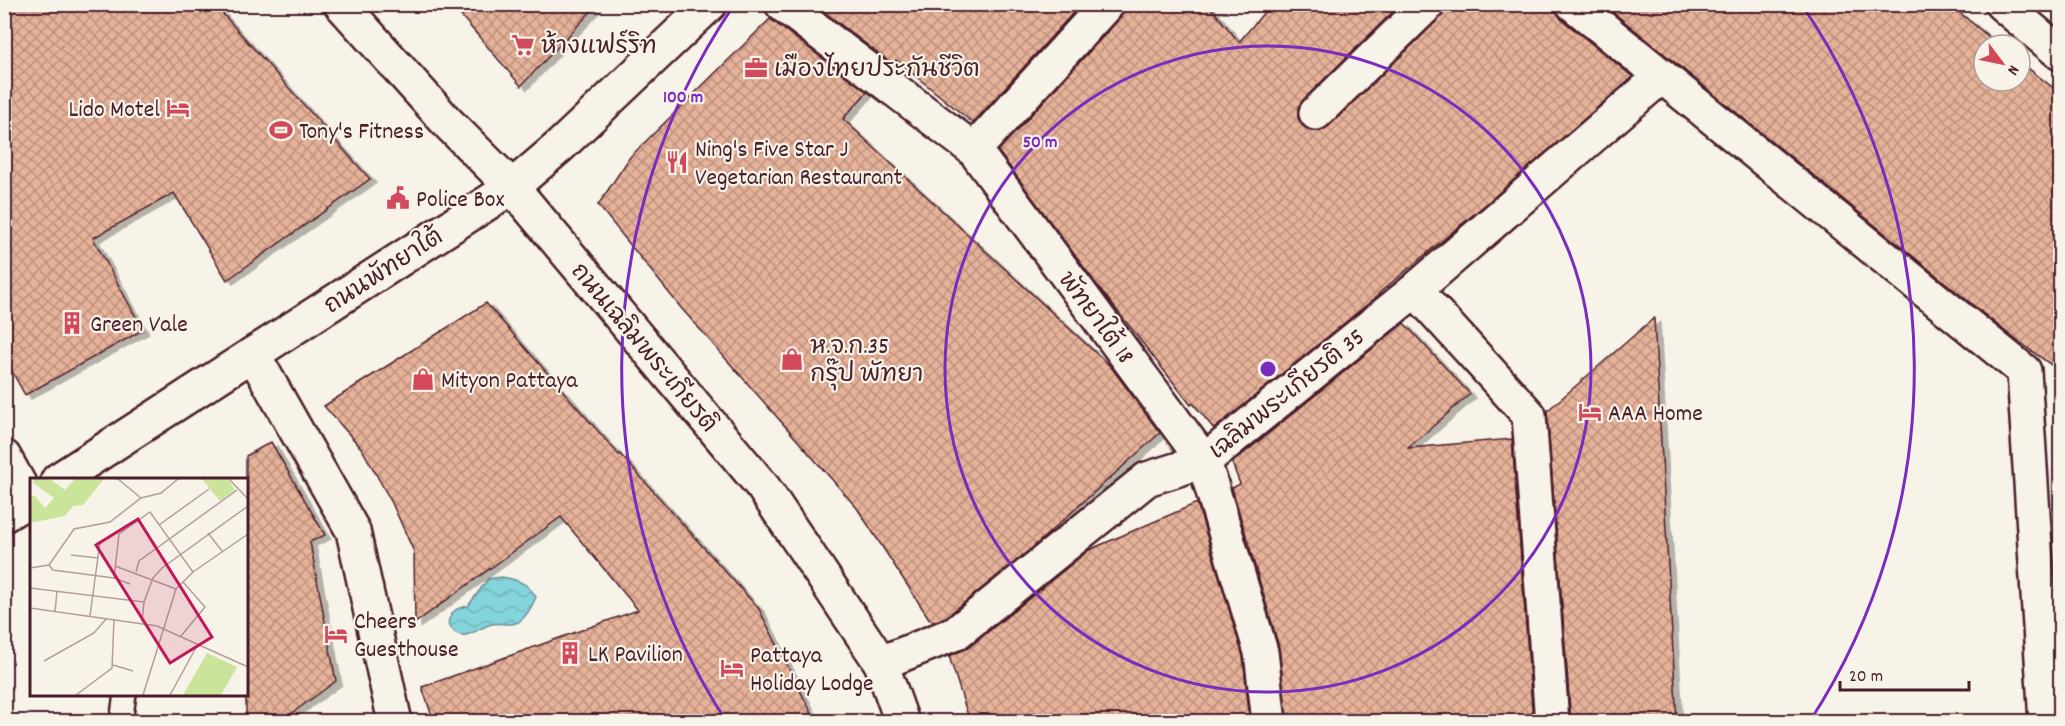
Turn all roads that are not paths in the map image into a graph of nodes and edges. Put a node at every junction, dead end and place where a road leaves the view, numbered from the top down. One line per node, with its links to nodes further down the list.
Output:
1 (341, 4): 12 (street, ถนนเฉลิมพระเกียรติ)
2 (710, 4): 12 (street, ถนนพัทยาใต้)
3 (782, 4): 11 (street, พัทยาใต้ 18)
4 (1107, 4): 11 (street)
5 (1428, 4): 10 (street)
6 (1573, 4): 9 (street)
7 (2002, 4): 8 (street)
8 (2061, 53)
9 (1662, 76): 13 (street, เฉลิมพระเกียรติ 35); 19 (street)
10 (1316, 113)
11 (974, 150): 16 (street, พัทยาใต้ 18)
12 (512, 187): 14 (street, ถนนพัทยาใต้); 20 (street, ถนนเฉลิมพระเกียรติ)
13 (1415, 290): 16 (street, เฉลิมพระเกียรติ 35); 26 (street)
14 (253, 354): 17 (street, ถนนพัทยาใต้); 23 (street)
15 (4, 457): 18 (street)
16 (1204, 460): 20 (street, เฉลิมพระเกียรติ 35); 25 (street, พัทยาใต้ 18)
17 (61, 478)
18 (21, 504)
19 (2049, 583): 27 (street)
20 (882, 663): 24 (street, ถนนเฉลิมพระเกียรติ)
21 (125, 696): 22 (lane)
22 (121, 722)
23 (395, 722)
24 (902, 722)
25 (1269, 722)
26 (1552, 722)
27 (2046, 722)

